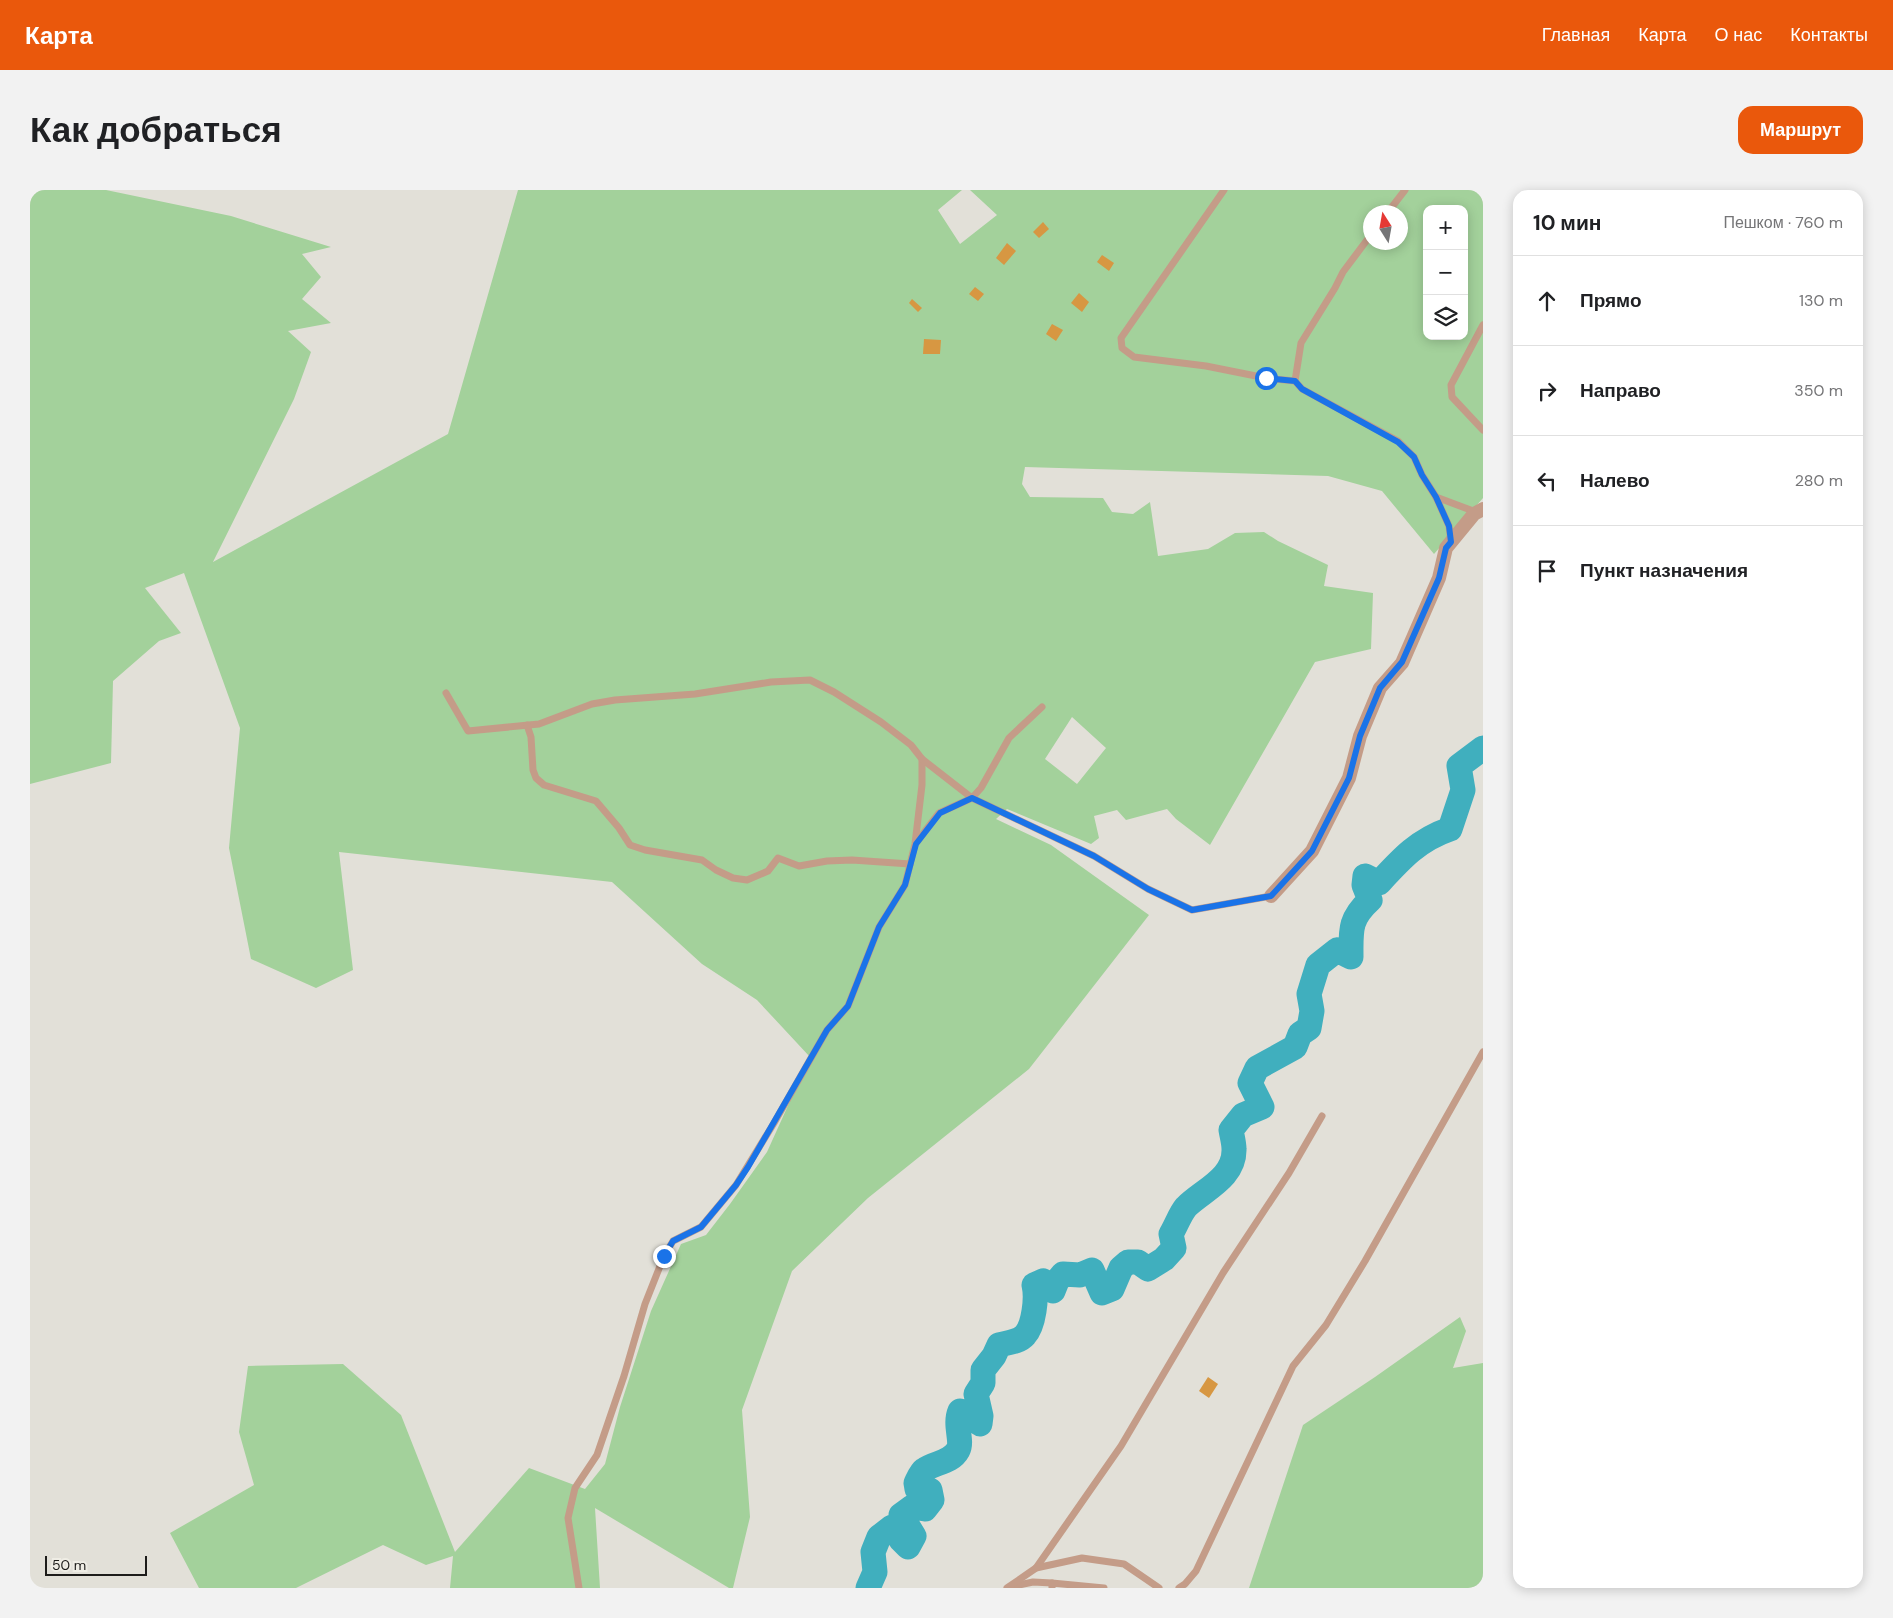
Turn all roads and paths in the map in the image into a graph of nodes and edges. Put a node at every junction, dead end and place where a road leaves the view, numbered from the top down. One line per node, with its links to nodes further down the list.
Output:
1 (1224, 190): 6 (lane)
2 (1405, 190): 3 (lane)
3 (1393, 205)
4 (1363, 245): 6 (lane)
5 (1483, 325): 7 (lane)
6 (1295, 381): 8 (lane)
7 (1483, 430)
8 (1436, 497): 9 (lane); 10 (lane)
9 (1480, 511): 10 (street)
10 (1451, 542): 18 (street)
11 (446, 693): 13 (lane)
12 (1042, 707): 15 (lane)
13 (527, 725): 14 (lane); 17 (lane)
14 (922, 759): 15 (lane); 16 (lane)
15 (972, 798): 16 (lane); 18 (lane)
16 (916, 844): 17 (lane)
17 (910, 864): 23 (lane)
18 (1271, 896)
19 (1483, 1052): 27 (lane)
20 (1322, 1116): 21 (lane)
21 (1036, 1568): 24 (lane); 26 (lane)
22 (1052, 1586): 24 (lane); 25 (lane)
23 (579, 1588)
24 (1007, 1588)
25 (1104, 1588)
26 (1159, 1588)
27 (1179, 1588)

